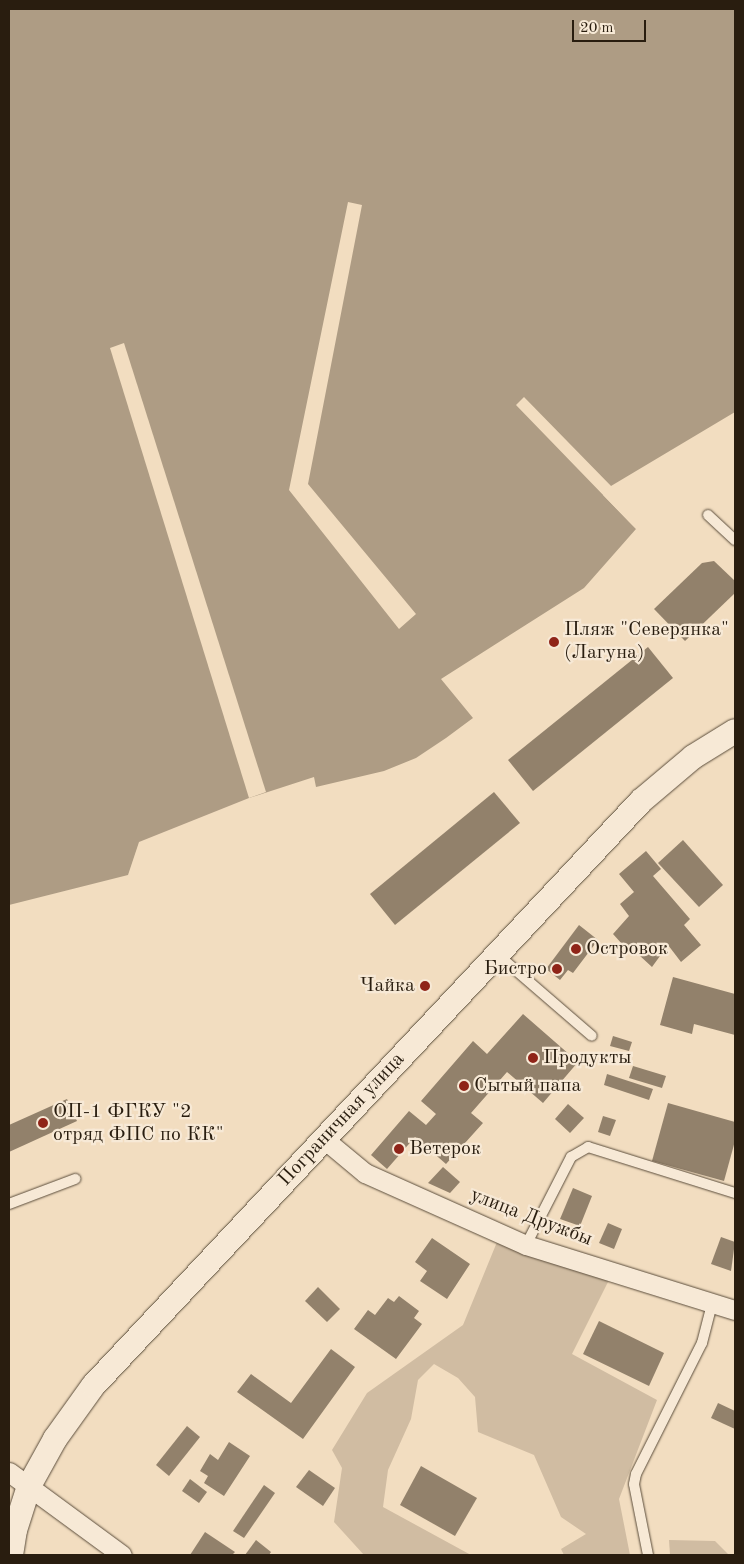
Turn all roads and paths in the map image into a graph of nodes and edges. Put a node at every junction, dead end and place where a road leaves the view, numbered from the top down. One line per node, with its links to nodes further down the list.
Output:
1 (708, 515): 2 (lane)
2 (735, 540)
3 (735, 731): 4 (street, Пограничная улица)
4 (497, 954): 5 (lane); 6 (street, Пограничная улица)
5 (592, 1036)
6 (324, 1139): 10 (street, улица Дружбы); 14 (street, Пограничная улица)
7 (75, 1179): 9 (lane)
8 (735, 1193): 10 (lane)
9 (9, 1204)
10 (526, 1245): 11 (street, улица Дружбы)
11 (712, 1304): 12 (street, улица Дружбы); 17 (lane)
12 (735, 1310)
13 (9, 1472): 14 (street)
14 (29, 1486): 15 (street, Пограничная улица); 16 (street)
15 (11, 1555)
16 (122, 1555)
17 (648, 1555)

